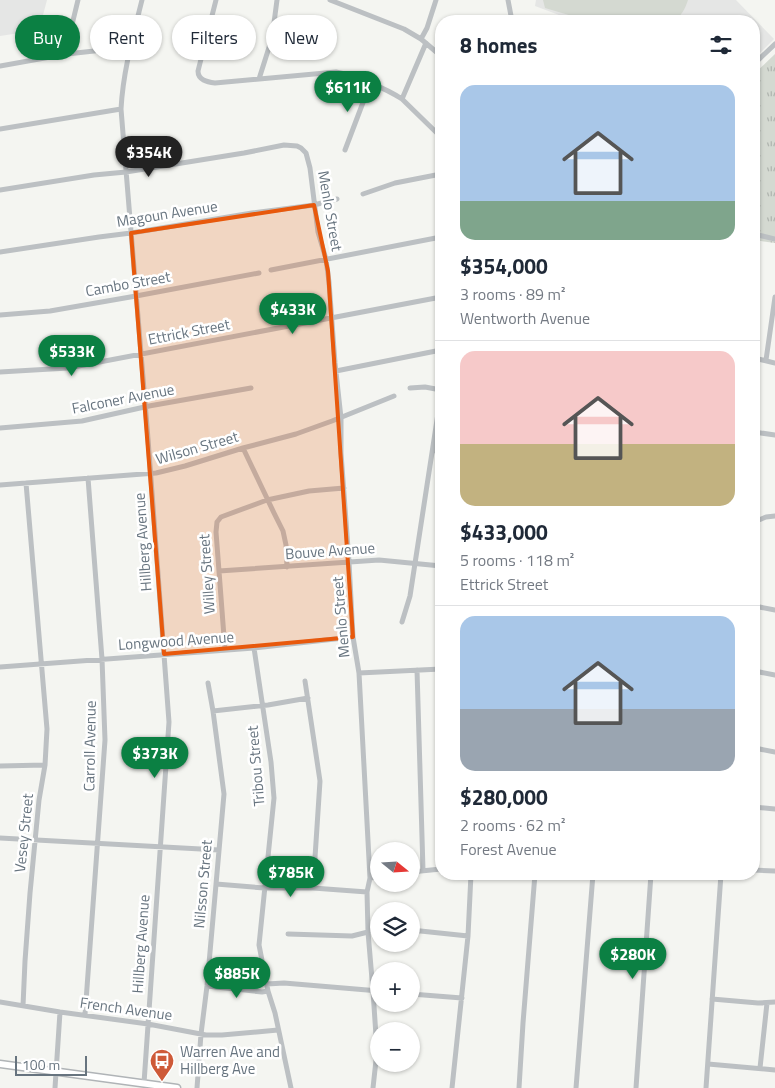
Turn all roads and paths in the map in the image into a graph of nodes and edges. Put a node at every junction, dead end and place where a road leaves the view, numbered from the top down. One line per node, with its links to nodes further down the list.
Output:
1 (78, 0): 8 (street)
2 (142, 0): 9 (street, Hillberg Avenue)
3 (216, 0): 18 (street)
4 (277, 0): 18 (street)
5 (330, 0): 11 (street)
6 (436, 0): 11 (street)
7 (508, 0): 10 (street)
8 (74, 15)
9 (138, 15)
10 (511, 15)
11 (423, 40): 13 (street); 20 (street)
12 (775, 44): 14 (street)
13 (435, 51)
14 (760, 58)
15 (34, 60): 17 (street)
16 (127, 60): 21 (street, Hillberg Avenue)
17 (0, 66)
18 (259, 79): 19 (street)
19 (370, 84): 20 (street); 24 (street)
20 (402, 100): 23 (street)
21 (121, 109): 22 (street); 25 (street, Hillberg Avenue)
22 (0, 129)
23 (435, 132)
24 (345, 150)
25 (126, 172): 27 (street); 30 (street, Menlo Street); 31 (street, Hillberg Avenue)
26 (435, 175): 28 (street)
27 (0, 190)
28 (362, 194)
29 (337, 200): 30 (street, Magoun Avenue)
30 (314, 205): 31 (street, Magoun Avenue); 36 (street, Menlo Street)
31 (131, 234): 35 (street, Magoun Avenue); 39 (street, Hillberg Avenue)
32 (760, 235): 34 (street)
33 (435, 238): 36 (street)
34 (775, 239)
35 (0, 252)
36 (326, 260): 37 (street); 43 (street, Menlo Street)
37 (271, 270)
38 (259, 272): 39 (street, Cambo Street)
39 (136, 296): 42 (street, Cambo Street); 45 (street, Hillberg Avenue)
40 (775, 297): 47 (street)
41 (435, 298): 43 (street, Ettrick Street)
42 (0, 315)
43 (332, 318): 45 (street, Ettrick Street); 49 (street, Menlo Street)
44 (435, 351): 49 (street)
45 (140, 354): 50 (street, Ettrick Street); 55 (street, Hillberg Avenue)
46 (760, 359): 47 (street)
47 (766, 360): 48 (street)
48 (775, 362)
49 (336, 370): 56 (street, Menlo Street)
50 (0, 372)
51 (251, 388): 55 (street, Falconer Avenue)
52 (410, 388): 53 (street)
53 (435, 389)
54 (394, 396): 56 (street, Wilson Street)
55 (145, 407): 57 (street, Falconer Avenue); 63 (street, Hillberg Avenue)
56 (341, 418): 61 (street, Wilson Street); 67 (street, Menlo Street)
57 (0, 428)
58 (760, 433): 59 (street)
59 (775, 435)
60 (435, 436): 62 (street)
61 (243, 448): 63 (street, Wilson Street); 68 (street)
62 (433, 450): 72 (street)
63 (150, 474): 64 (street, Wilson Street); 82 (street, Hillberg Avenue)
64 (88, 478): 65 (street, Wilson Street); 83 (street, Carroll Avenue)
65 (26, 483): 66 (street, Wilson Street); 84 (street, Vesey Street)
66 (0, 485)
67 (344, 488): 68 (street); 71 (street, Menlo Street)
68 (268, 500): 74 (street); 75 (street, Willey Street)
69 (775, 516): 70 (street)
70 (760, 520)
71 (349, 562): 72 (street, Bouve Avenue); 74 (street, Bouve Avenue); 79 (street, Menlo Street)
72 (415, 564): 73 (street, Bouve Avenue); 78 (street)
73 (435, 566)
74 (287, 567): 75 (street, Bouve Avenue)
75 (219, 571): 81 (street, Willey Street)
76 (760, 607): 77 (street)
77 (775, 610)
78 (402, 622)
79 (353, 637): 80 (street, Longwood Avenue); 88 (street, Menlo Street)
80 (254, 648): 81 (street, Longwood Avenue); 94 (street, Tribou Street)
81 (225, 650): 82 (street, Longwood Avenue)
82 (164, 654): 83 (street, Longwood Avenue); 105 (street, Hillberg Avenue)
83 (102, 659): 84 (street, Longwood Avenue); 104 (street, Carroll Avenue)
84 (42, 663): 85 (street, Longwood Avenue); 98 (street, Vesey Street)
85 (0, 667)
86 (435, 669): 87 (street)
87 (417, 670): 88 (street); 109 (street)
88 (359, 673): 112 (street, Menlo Street)
89 (760, 673): 90 (street)
90 (775, 675)
91 (305, 681): 93 (street)
92 (208, 683): 95 (street, Nilsson Street)
93 (308, 698): 94 (street); 120 (street)
94 (262, 706): 95 (street); 119 (street, Tribou Street)
95 (213, 711): 106 (street, Nilsson Street)
96 (760, 749): 97 (street)
97 (775, 752)
98 (45, 765): 99 (street); 103 (street, Vesey Street)
99 (0, 766)
100 (760, 808): 101 (street)
101 (775, 809)
102 (0, 838): 103 (street)
103 (35, 841): 104 (street); 137 (street, Vesey Street)
104 (98, 844): 105 (street); 140 (street, Carroll Avenue)
105 (161, 846): 106 (street); 141 (street, Hillberg Avenue)
106 (219, 850): 118 (street, Nilsson Street)
107 (435, 869): 109 (street)
108 (420, 870): 109 (street)
109 (423, 870)
110 (760, 870): 111 (street)
111 (775, 871)
112 (370, 878): 121 (street, Menlo Street)
113 (470, 880): 125 (street)
114 (534, 880): 156 (street)
115 (593, 880): 157 (street)
116 (651, 880): 158 (street)
117 (721, 880): 133 (street)
118 (216, 884): 119 (street); 128 (street, Nilsson Street)
119 (264, 888): 120 (street); 127 (street, Tribou Street)
120 (313, 888): 121 (street)
121 (366, 892): 123 (street, Menlo Street)
122 (420, 931): 125 (street)
123 (368, 932): 124 (street); 126 (street, Menlo Street)
124 (288, 934)
125 (468, 936): 132 (street)
126 (372, 962)
127 (267, 984): 129 (street); 130 (street, Tribou Street)
128 (207, 986): 130 (street); 143 (street, Nilsson Street)
129 (370, 990)
130 (268, 991): 142 (street, Tribou Street)
131 (420, 995): 132 (street)
132 (462, 998): 155 (street)
133 (712, 1000): 136 (street); 145 (street)
134 (0, 1002): 137 (street, French Avenue)
135 (775, 1002): 136 (street)
136 (767, 1003): 146 (street)
137 (23, 1006): 138 (street, French Avenue)
138 (60, 1012): 140 (street, French Avenue); 148 (street)
139 (376, 1012): 154 (street, Menlo Street)
140 (85, 1015): 141 (street, French Avenue)
141 (148, 1024): 143 (street, French Avenue); 149 (street, Hillberg Avenue)
142 (278, 1030): 143 (street, French Avenue); 153 (street, Tribou Street)
143 (201, 1034): 152 (street, Nilsson Street)
144 (0, 1064): 148 (main road)
145 (708, 1064): 146 (street); 159 (street)
146 (760, 1068): 147 (street)
147 (775, 1070)
148 (56, 1071): 149 (main road); 150 (street)
149 (144, 1083): 151 (main road)
150 (55, 1088)
151 (177, 1088)
152 (196, 1088)
153 (291, 1088)
154 (373, 1088)
155 (452, 1088)
156 (519, 1088)
157 (576, 1088)
158 (636, 1088)
159 (706, 1088)

